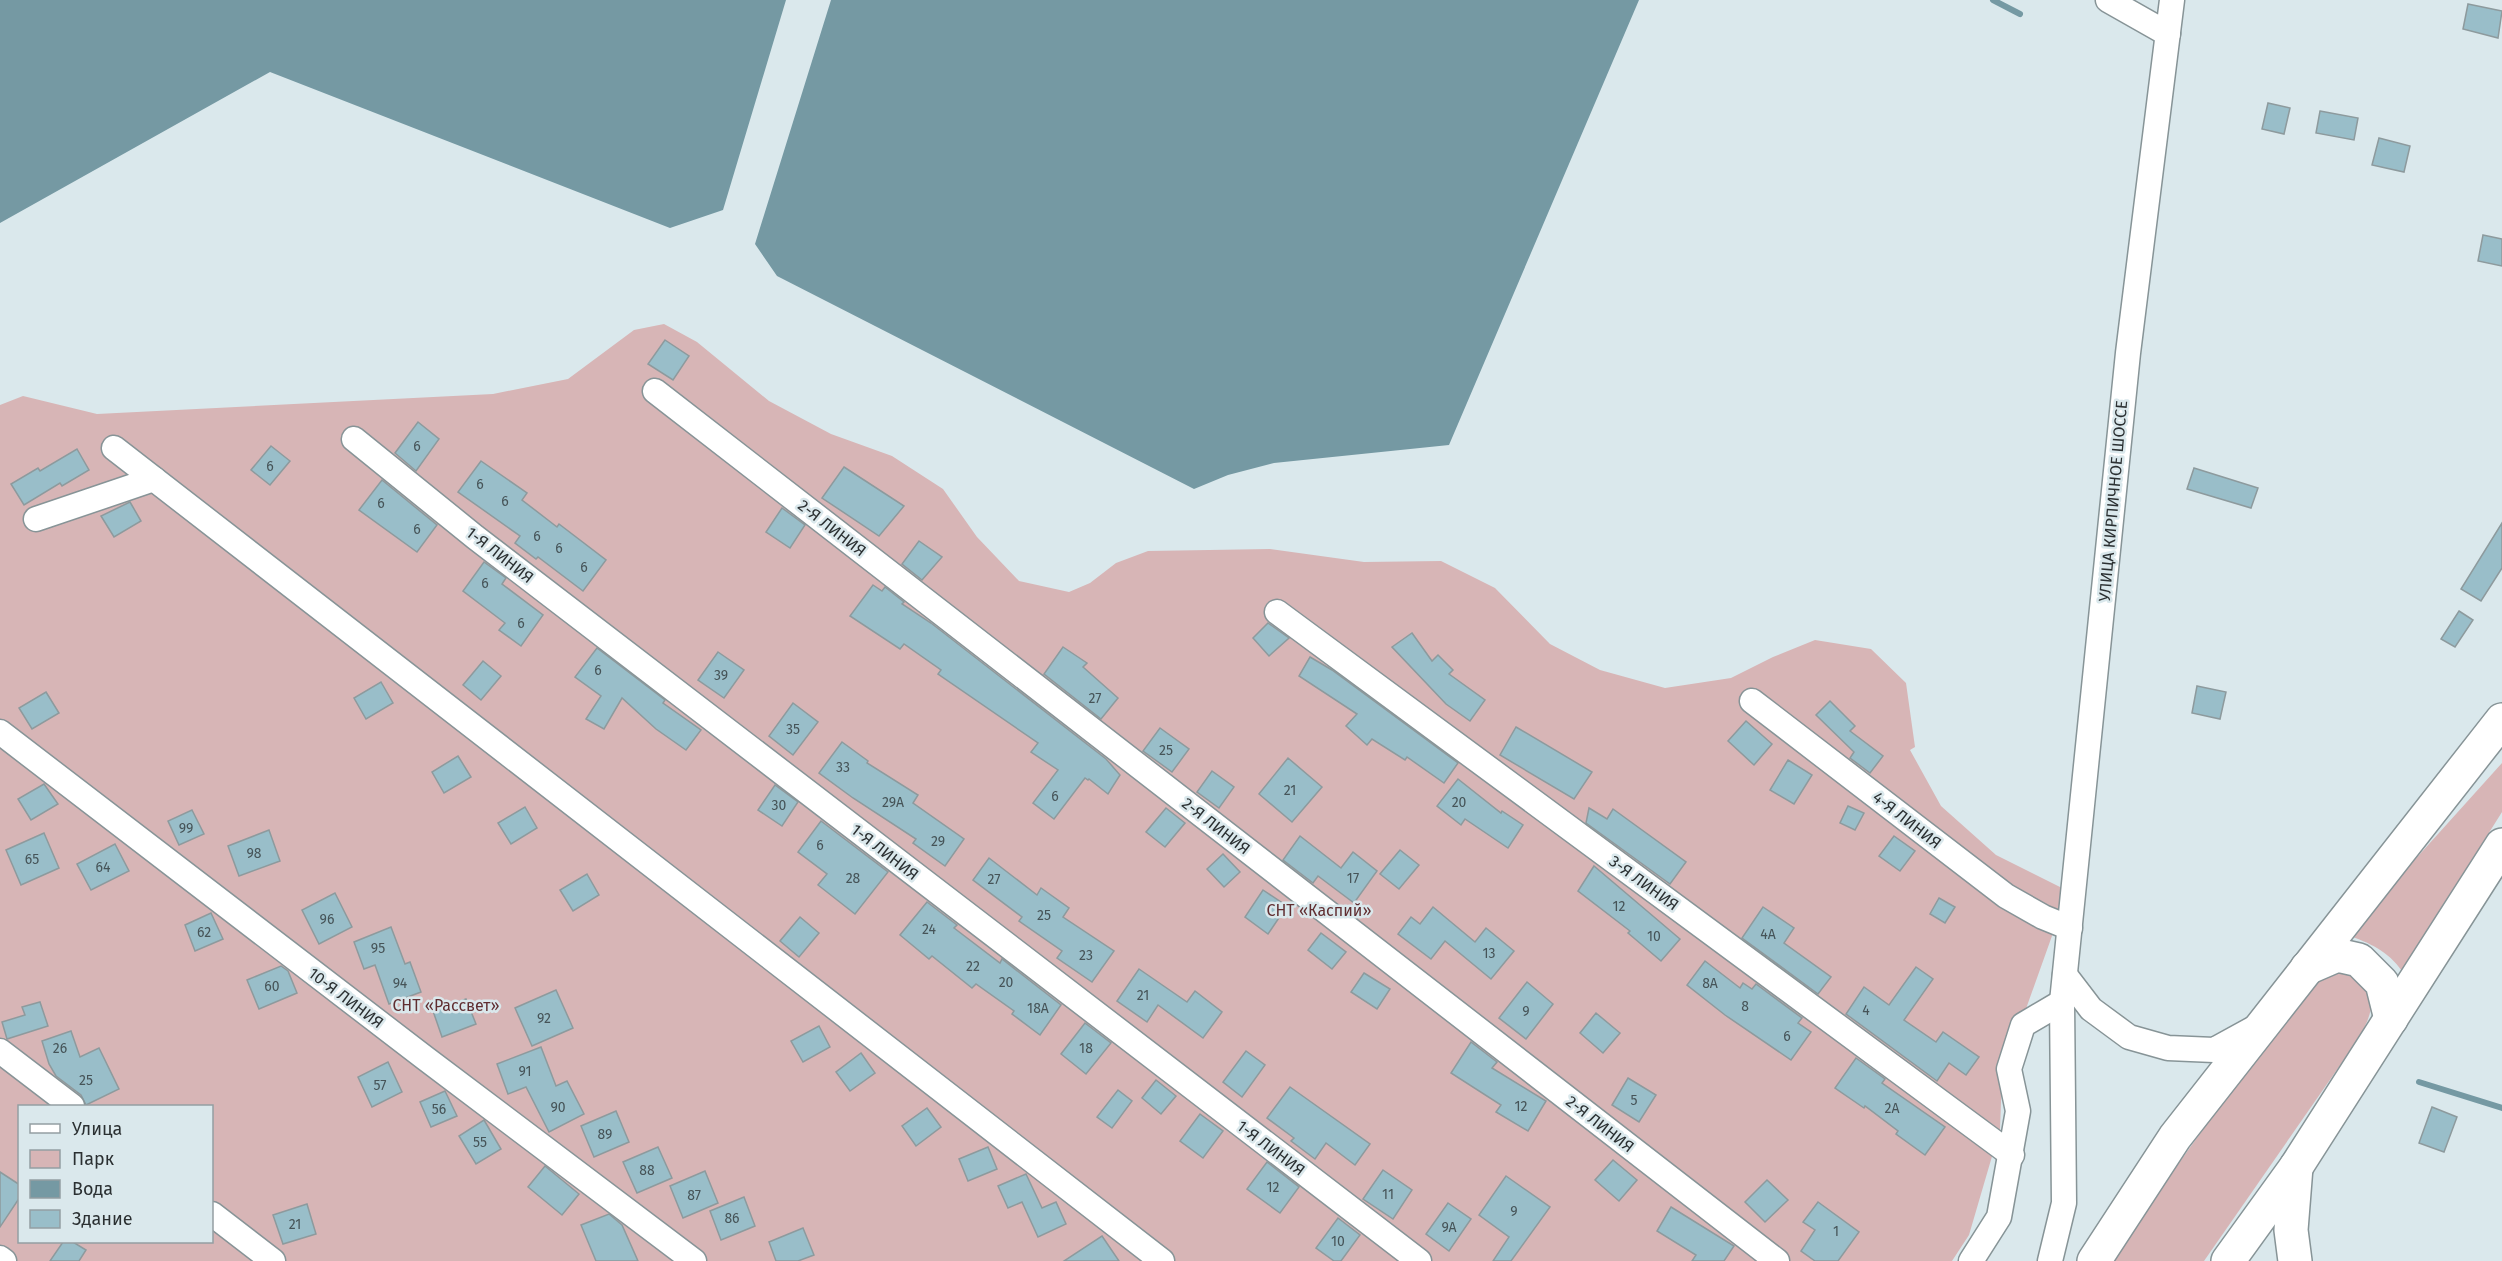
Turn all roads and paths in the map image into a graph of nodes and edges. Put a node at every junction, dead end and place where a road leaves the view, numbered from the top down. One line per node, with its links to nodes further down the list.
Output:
1 (2108, 0): 3 (street)
2 (2172, 0): 3 (street, УЛИЦА КИРПИЧНОЕ ШОССЕ)
3 (2168, 33): 14 (street, УЛИЦА КИРПИЧНОЕ ШОССЕ)
4 (655, 391): 31 (street, 2-Я ЛИНИЯ)
5 (354, 439): 30 (street, 1-Я ЛИНИЯ)
6 (114, 448): 7 (street)
7 (154, 479): 8 (street); 29 (street)
8 (36, 519)
9 (1277, 612): 22 (street, 3-Я ЛИНИЯ)
10 (1752, 701): 14 (street, 4-Я ЛИНИЯ)
11 (2502, 720): 15 (main road)
12 (0, 732): 28 (street, 10-Я ЛИНИЯ)
13 (2502, 845): 18 (main road)
14 (2070, 928): 16 (street, УЛИЦА КИРПИЧНОЕ ШОССЕ)
15 (2307, 968): 18 (main road); 19 (main road)
16 (2065, 975): 17 (street, УЛИЦА КИРПИЧНОЕ ШОССЕ); 19 (street)
17 (2062, 1002): 22 (street); 33 (street, УЛИЦА КИРПИЧНОЕ ШОССЕ)
18 (2391, 1019): 23 (main road)
19 (2266, 1021): 34 (main road)
20 (0, 1051): 21 (street)
21 (69, 1105)
22 (2012, 1155): 32 (street)
23 (2296, 1167): 35 (main road); 36 (main road)
24 (213, 1215): 27 (street)
25 (0, 1258): 26 (street)
26 (4, 1261)
27 (273, 1261)
28 (694, 1261)
29 (1162, 1261)
30 (1419, 1261)
31 (1777, 1261)
32 (1971, 1261)
33 (2050, 1261)
34 (2094, 1261)
35 (2228, 1261)
36 (2295, 1261)

